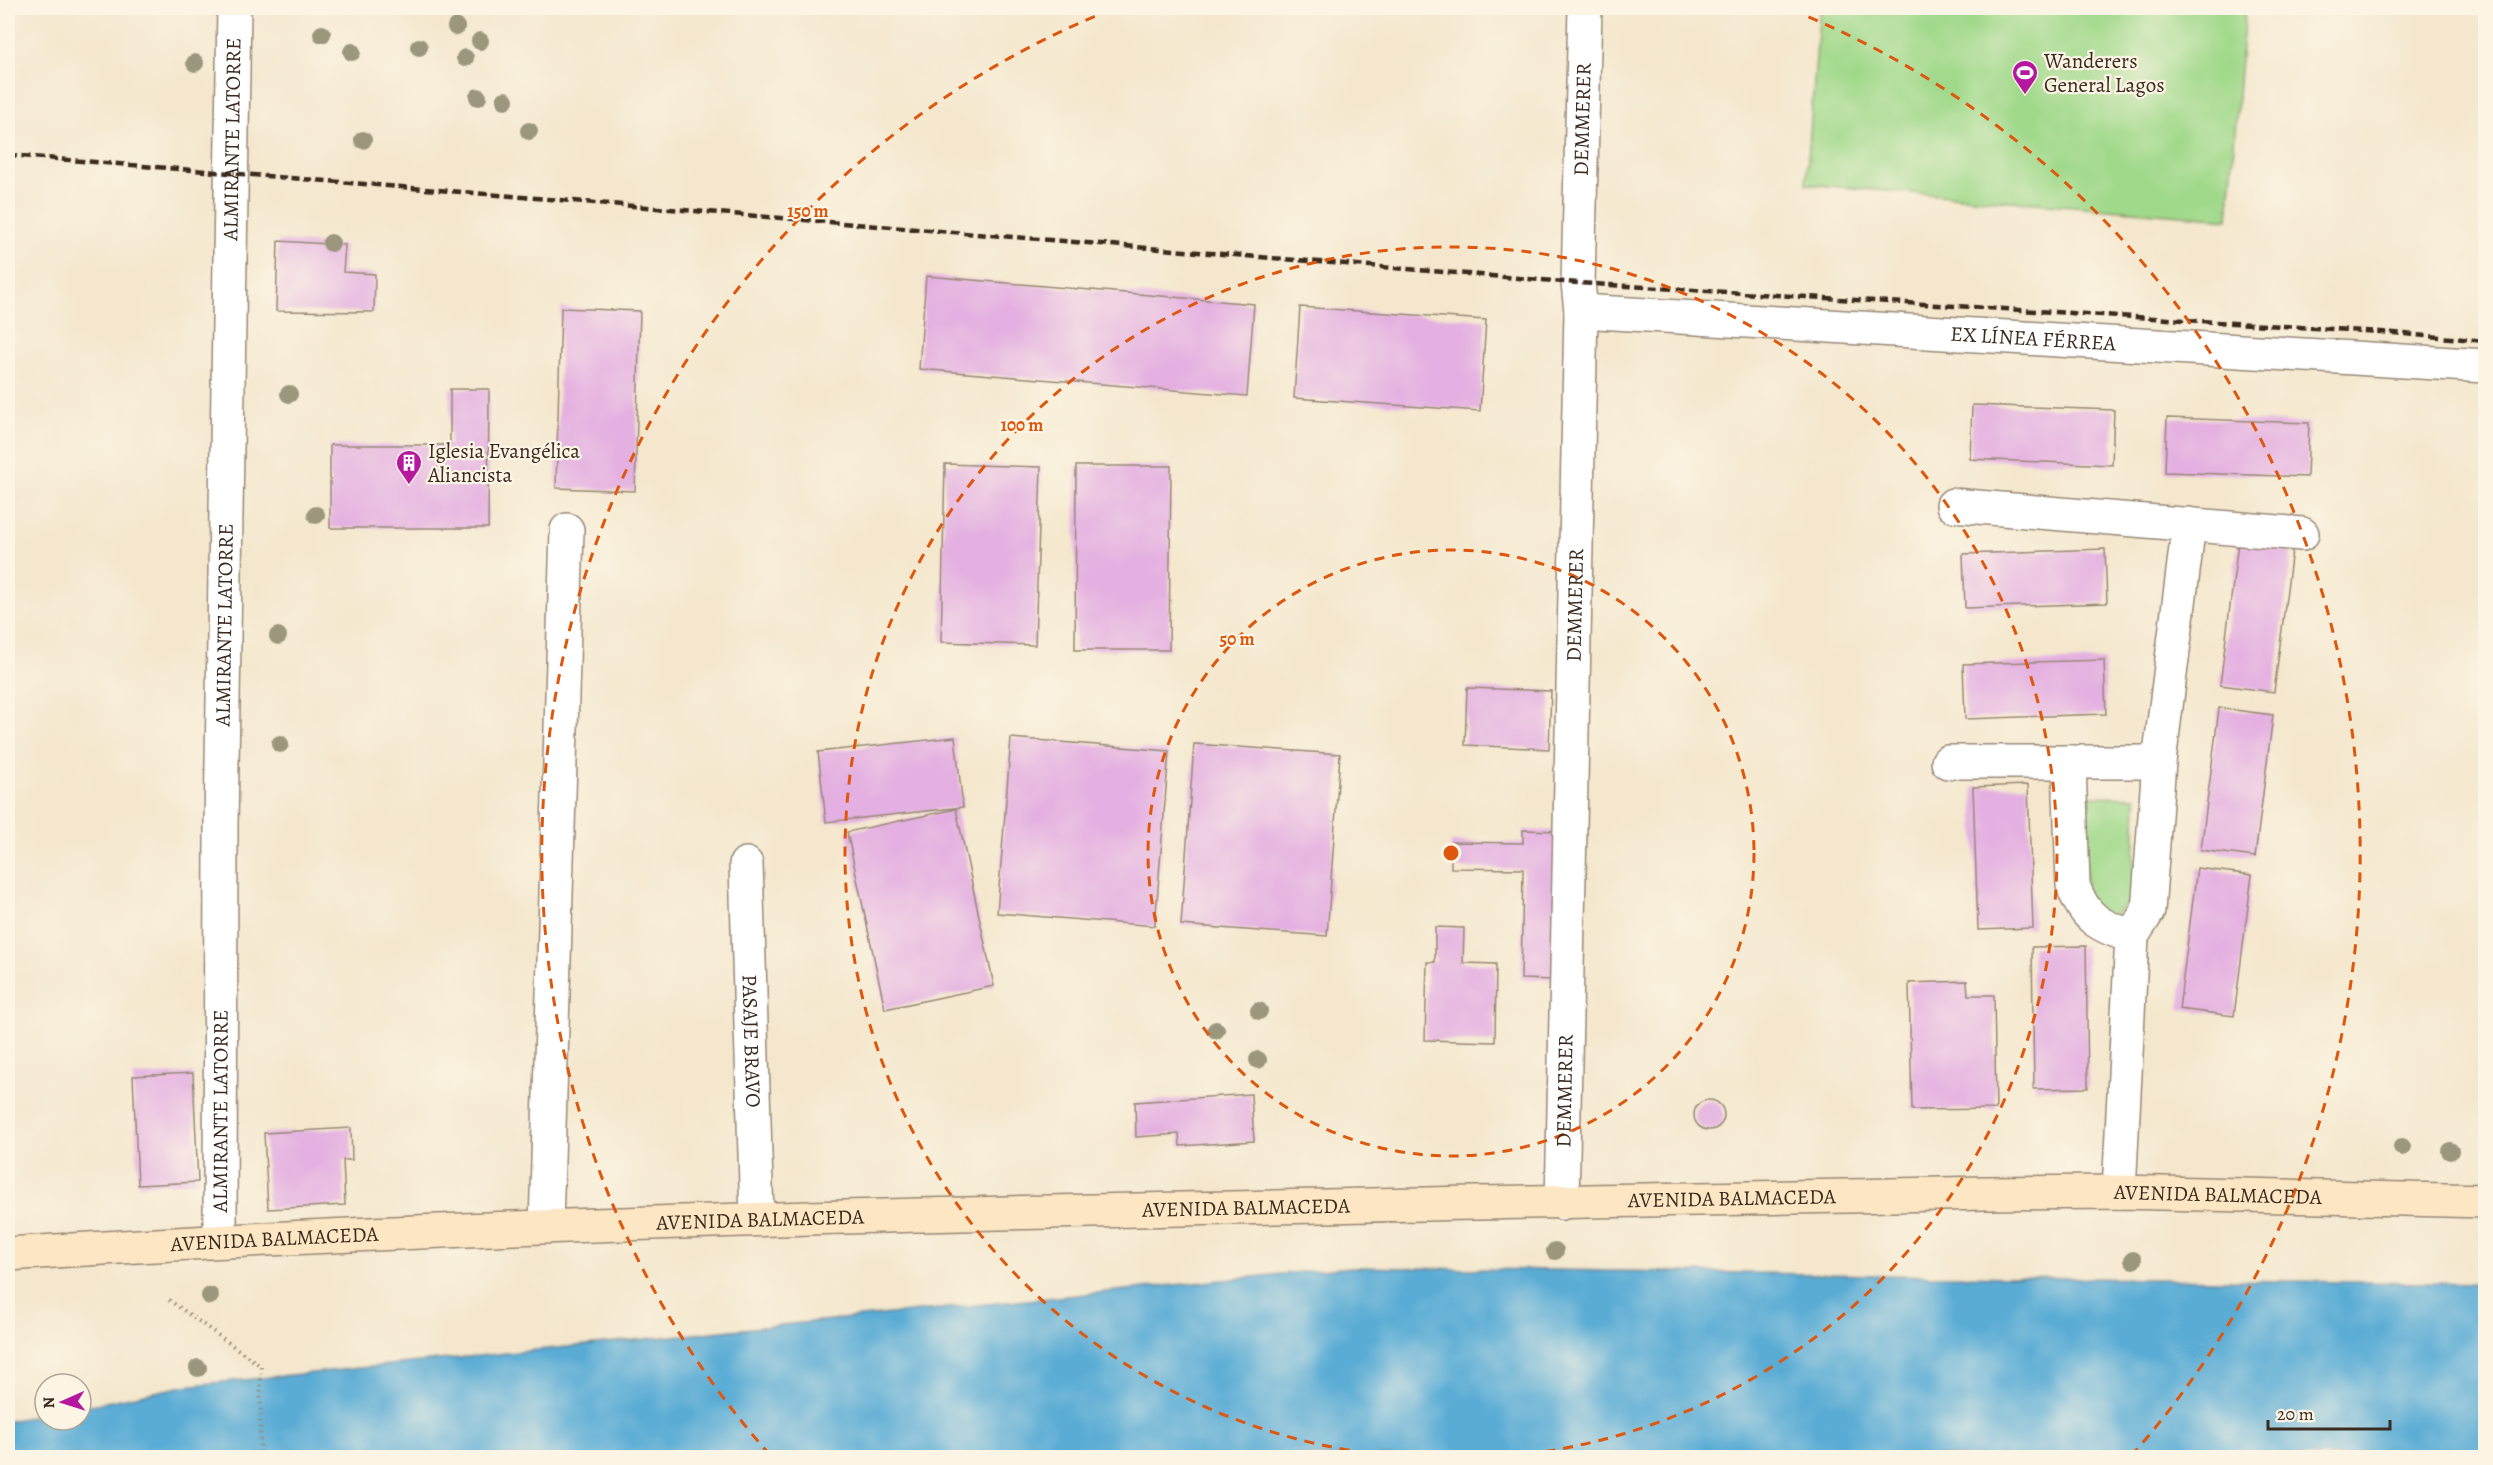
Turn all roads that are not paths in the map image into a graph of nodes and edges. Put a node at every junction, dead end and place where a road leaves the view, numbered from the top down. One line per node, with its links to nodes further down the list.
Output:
1 (234, 8): 19 (street, ALMIRANTE LATORRE)
2 (1585, 8): 3 (street, DEMMERER)
3 (1581, 311): 4 (street, EX LÍNEA FÉRREA); 16 (street, DEMMERER)
4 (2486, 366)
5 (1953, 505): 6 (street)
6 (2189, 524): 8 (street); 11 (street)
7 (567, 530): 18 (street)
8 (2302, 534)
9 (1948, 762): 10 (street)
10 (2069, 762): 11 (street); 13 (street)
11 (2159, 762): 13 (street)
12 (746, 864): 17 (street, PASAJE BRAVO)
13 (2132, 936): 14 (street)
14 (2119, 1192): 15 (main road, AVENIDA BALMACEDA); 16 (main road, AVENIDA BALMACEDA)
15 (2486, 1201)
16 (1562, 1203): 17 (main road, AVENIDA BALMACEDA)
17 (757, 1218): 18 (main road, AVENIDA BALMACEDA)
18 (546, 1226): 19 (main road, AVENIDA BALMACEDA)
19 (220, 1241): 20 (main road, AVENIDA BALMACEDA)
20 (8, 1254)

